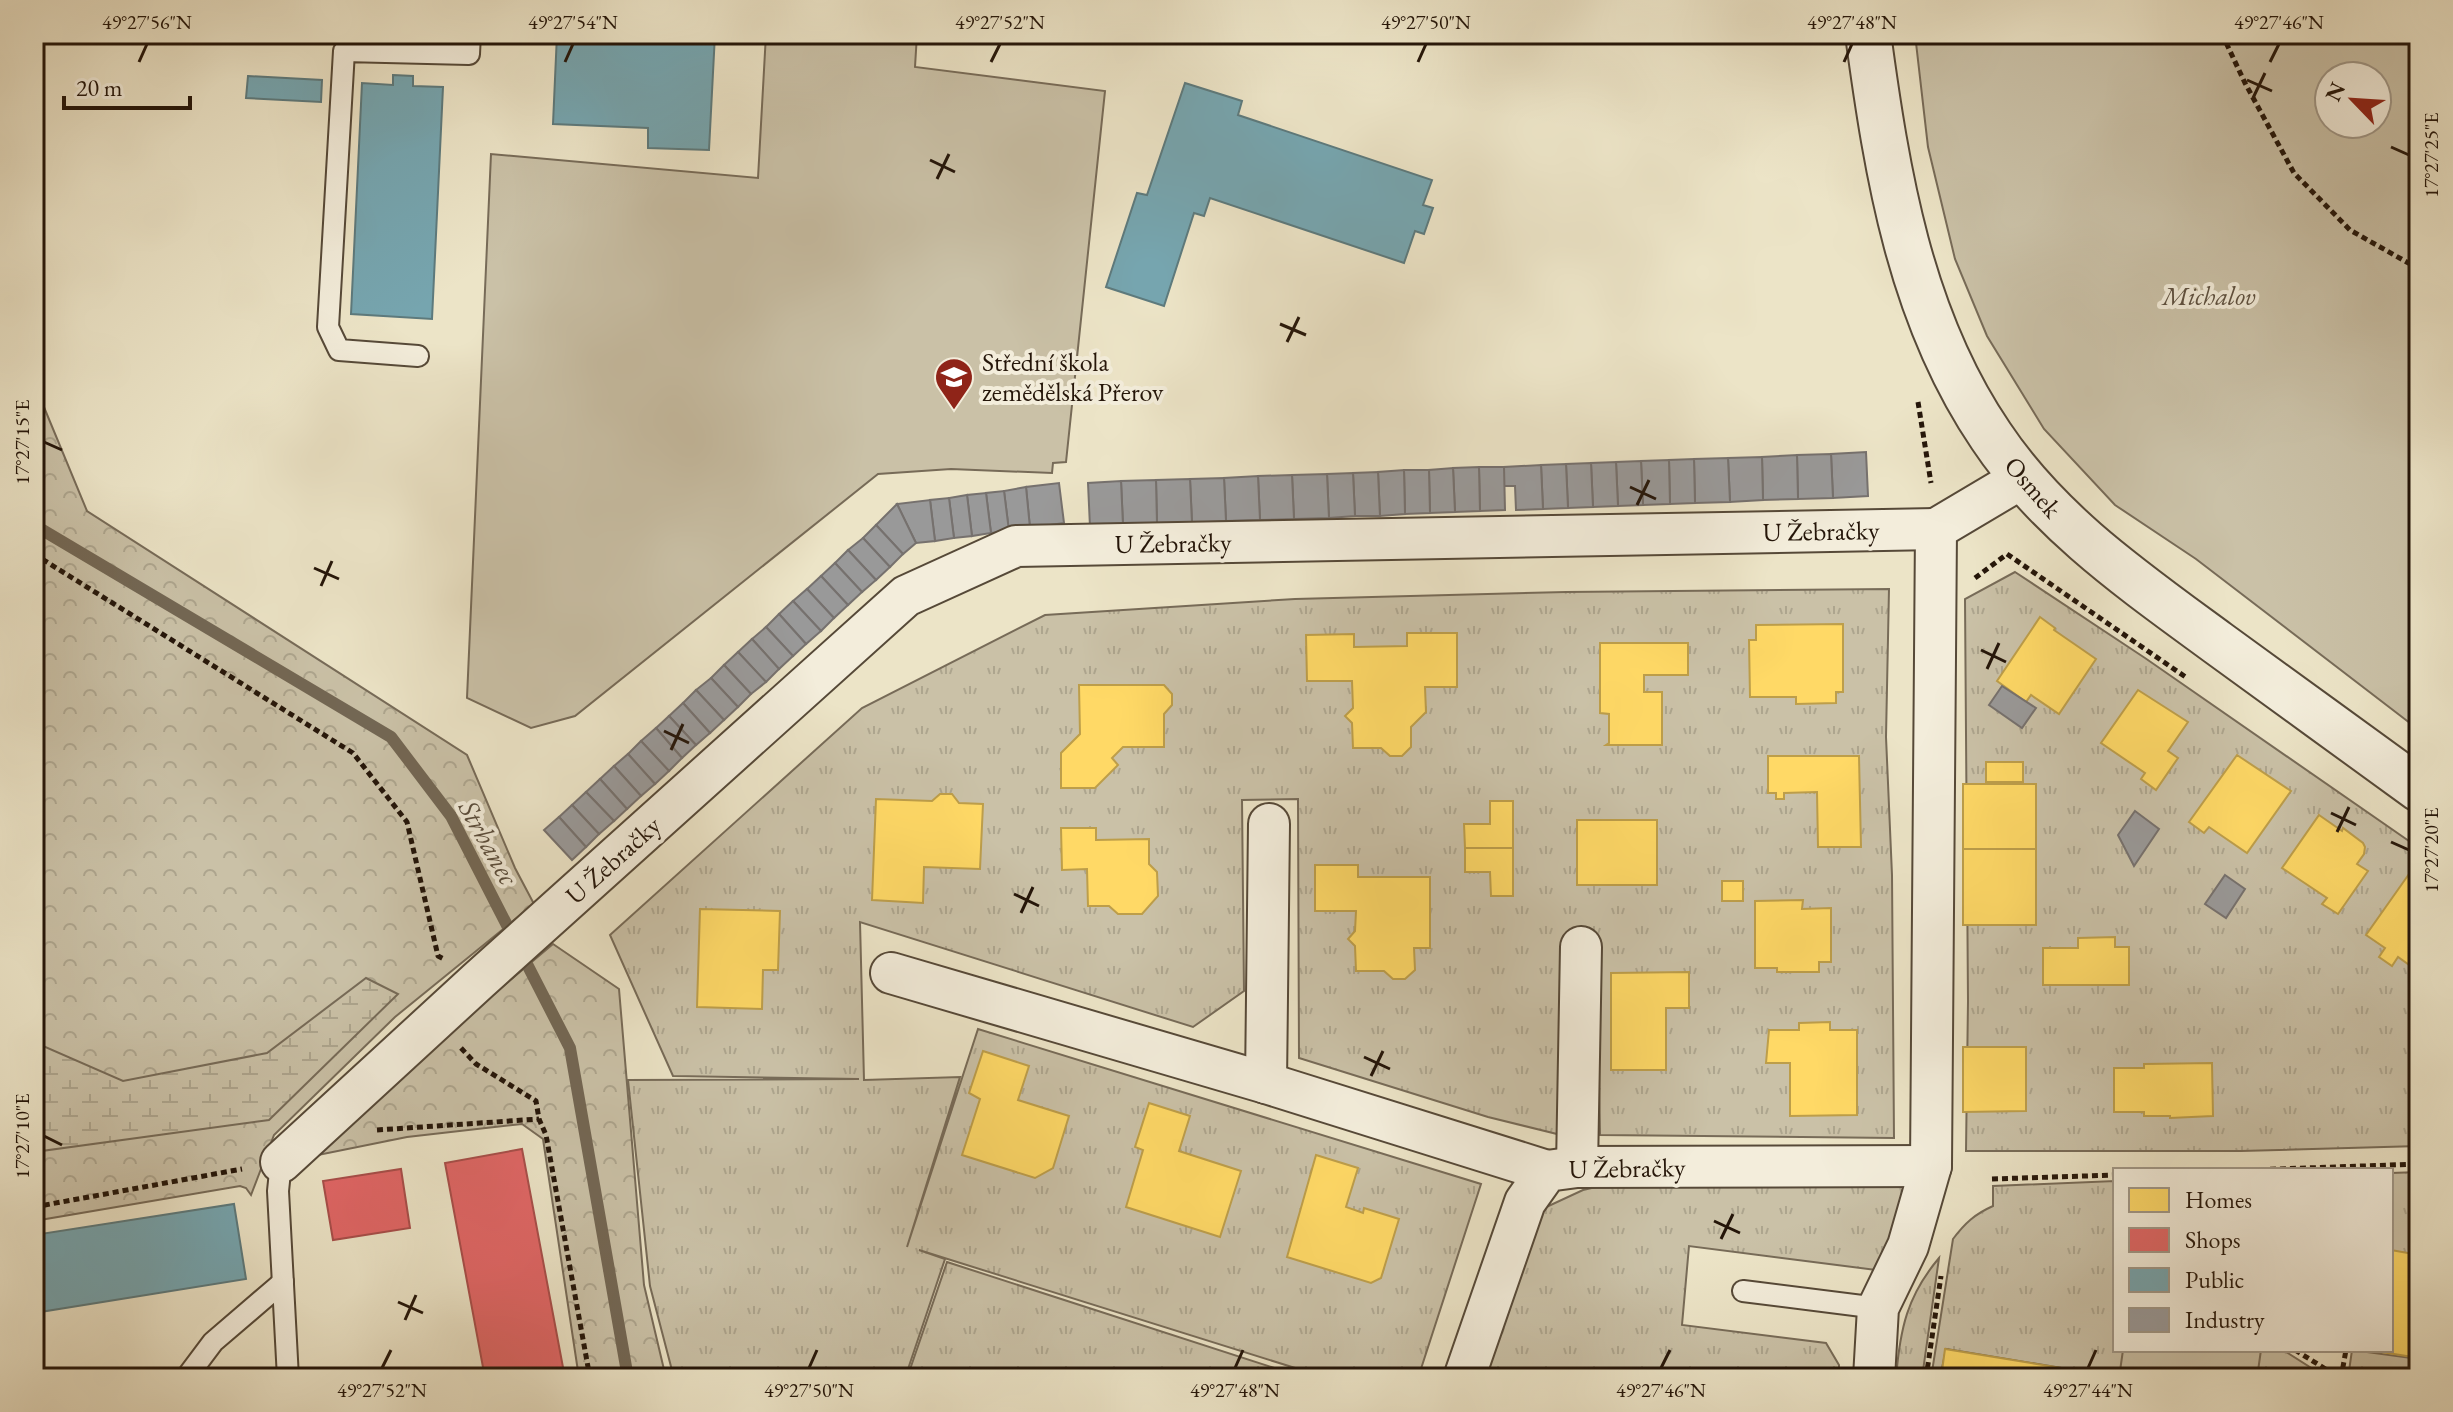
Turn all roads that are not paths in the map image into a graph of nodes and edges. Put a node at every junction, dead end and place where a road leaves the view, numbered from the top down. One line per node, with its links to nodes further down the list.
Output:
1 (470, 34): 3 (lane)
2 (1868, 34): 4 (street, Osmek)
3 (418, 356)
4 (2022, 478): 5 (street, U Žebračky); 6 (street, Osmek)
5 (1936, 529): 11 (street, U Žebračky); 12 (street)
6 (2419, 789)
7 (1269, 824): 10 (street)
8 (1581, 947): 13 (street)
9 (891, 973): 10 (street)
10 (1266, 1083): 13 (street)
11 (281, 1162): 14 (lane)
12 (1931, 1166): 13 (street, U Žebračky); 16 (street)
13 (1562, 1169): 19 (street, U Žebračky)
14 (283, 1282): 17 (lane); 18 (lane)
15 (1743, 1291): 16 (lane)
16 (1878, 1308): 20 (street)
17 (186, 1378)
18 (288, 1378)
19 (1464, 1378)
20 (1874, 1378)

